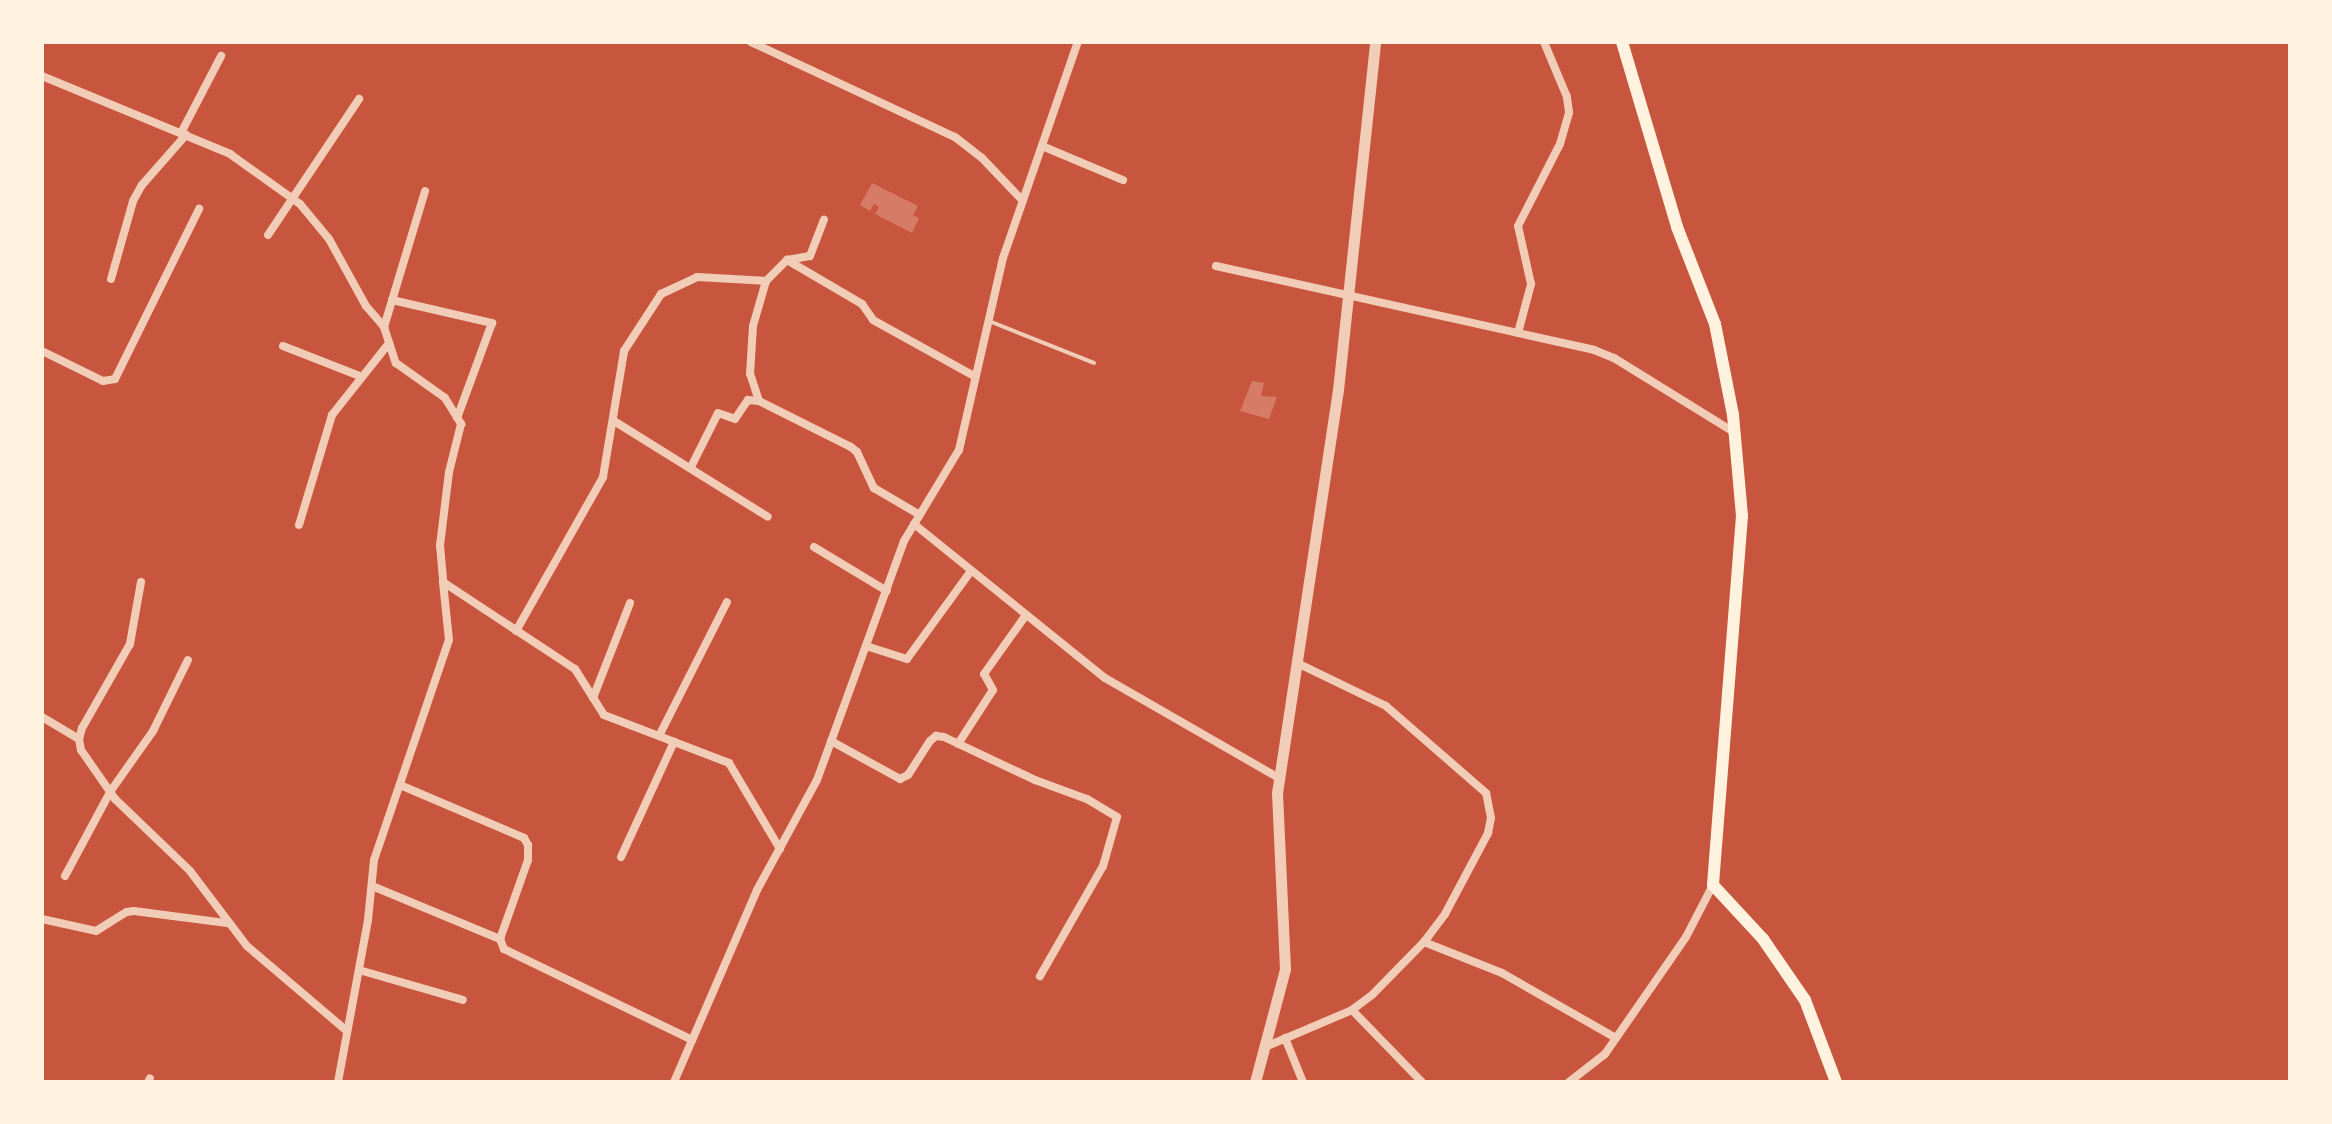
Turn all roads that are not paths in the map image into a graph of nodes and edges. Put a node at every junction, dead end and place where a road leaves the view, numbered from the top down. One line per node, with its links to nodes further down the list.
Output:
1 (754, 42): 14 (street)
2 (1078, 42): 10 (street)
3 (1375, 42): 22 (street)
4 (1544, 42): 26 (street)
5 (1622, 42): 36 (main road)
6 (221, 56): 9 (street)
7 (42, 76): 9 (street)
8 (359, 99): 13 (street)
9 (183, 134): 13 (street); 20 (street)
10 (1042, 146): 11 (street); 14 (street)
11 (1123, 180)
12 (425, 191): 23 (street)
13 (291, 198): 17 (street); 25 (street)
14 (1023, 201): 24 (street)
15 (199, 209): 29 (street)
16 (824, 220): 18 (street)
17 (268, 235)
18 (787, 260): 21 (street); 32 (street)
19 (1216, 266): 22 (street)
20 (111, 279)
21 (766, 281): 33 (street); 35 (street)
22 (1348, 294): 26 (street); 53 (street)
23 (392, 300): 25 (street); 34 (street)
24 (987, 320): 30 (lane); 32 (street)
25 (384, 327): 27 (street)
26 (1518, 333): 36 (street)
27 (389, 343): 31 (street); 34 (street)
28 (283, 346): 31 (street)
29 (42, 351)
30 (1094, 363)
31 (360, 376): 41 (street)
32 (974, 376): 38 (street)
33 (759, 401): 37 (street); 38 (street)
34 (457, 418): 45 (street)
35 (614, 421): 37 (street); 50 (street)
36 (1734, 432): 67 (main road)
37 (691, 467): 39 (street)
38 (920, 515): 40 (street)
39 (768, 517)
40 (914, 524): 43 (street); 46 (street)
41 (299, 525)
42 (814, 547): 46 (street)
43 (971, 571): 49 (street); 51 (street)
44 (141, 582): 57 (street)
45 (443, 582): 50 (street); 62 (street)
46 (887, 591): 51 (street)
47 (727, 602): 56 (street)
48 (630, 603): 54 (street)
49 (1026, 615): 60 (street); 61 (street)
50 (516, 631): 54 (street)
51 (866, 646): 58 (street)
52 (188, 660): 63 (street)
53 (1297, 663): 61 (street); 72 (street)
54 (593, 698): 56 (street)
55 (42, 717): 57 (street)
56 (659, 736): 59 (street)
57 (79, 739): 63 (street)
58 (831, 741): 60 (street); 64 (street)
59 (674, 742): 64 (street); 65 (street)
60 (958, 744): 74 (street)
61 (1279, 778): 81 (street)
62 (400, 785): 68 (street); 71 (street)
63 (110, 792): 66 (street); 70 (street)
64 (780, 849): 80 (street)
65 (621, 857)
66 (65, 876)
67 (1713, 885): 79 (street); 88 (main road)
68 (372, 886): 71 (street); 73 (street)
69 (42, 919): 70 (street)
70 (227, 923): 77 (street)
71 (500, 939): 80 (street)
72 (1424, 942): 76 (street); 79 (street)
73 (359, 970): 75 (street); 77 (street)
74 (1040, 976)
75 (463, 1000)
76 (1352, 1010): 78 (street); 86 (street)
77 (347, 1031): 82 (street)
78 (1285, 1038): 81 (street); 85 (street)
79 (1616, 1038): 87 (street)
80 (692, 1040): 83 (street)
81 (1265, 1047): 84 (street)
82 (338, 1082)
83 (674, 1082)
84 (1255, 1082)
85 (1303, 1082)
86 (1422, 1082)
87 (1569, 1082)
88 (1836, 1082)

